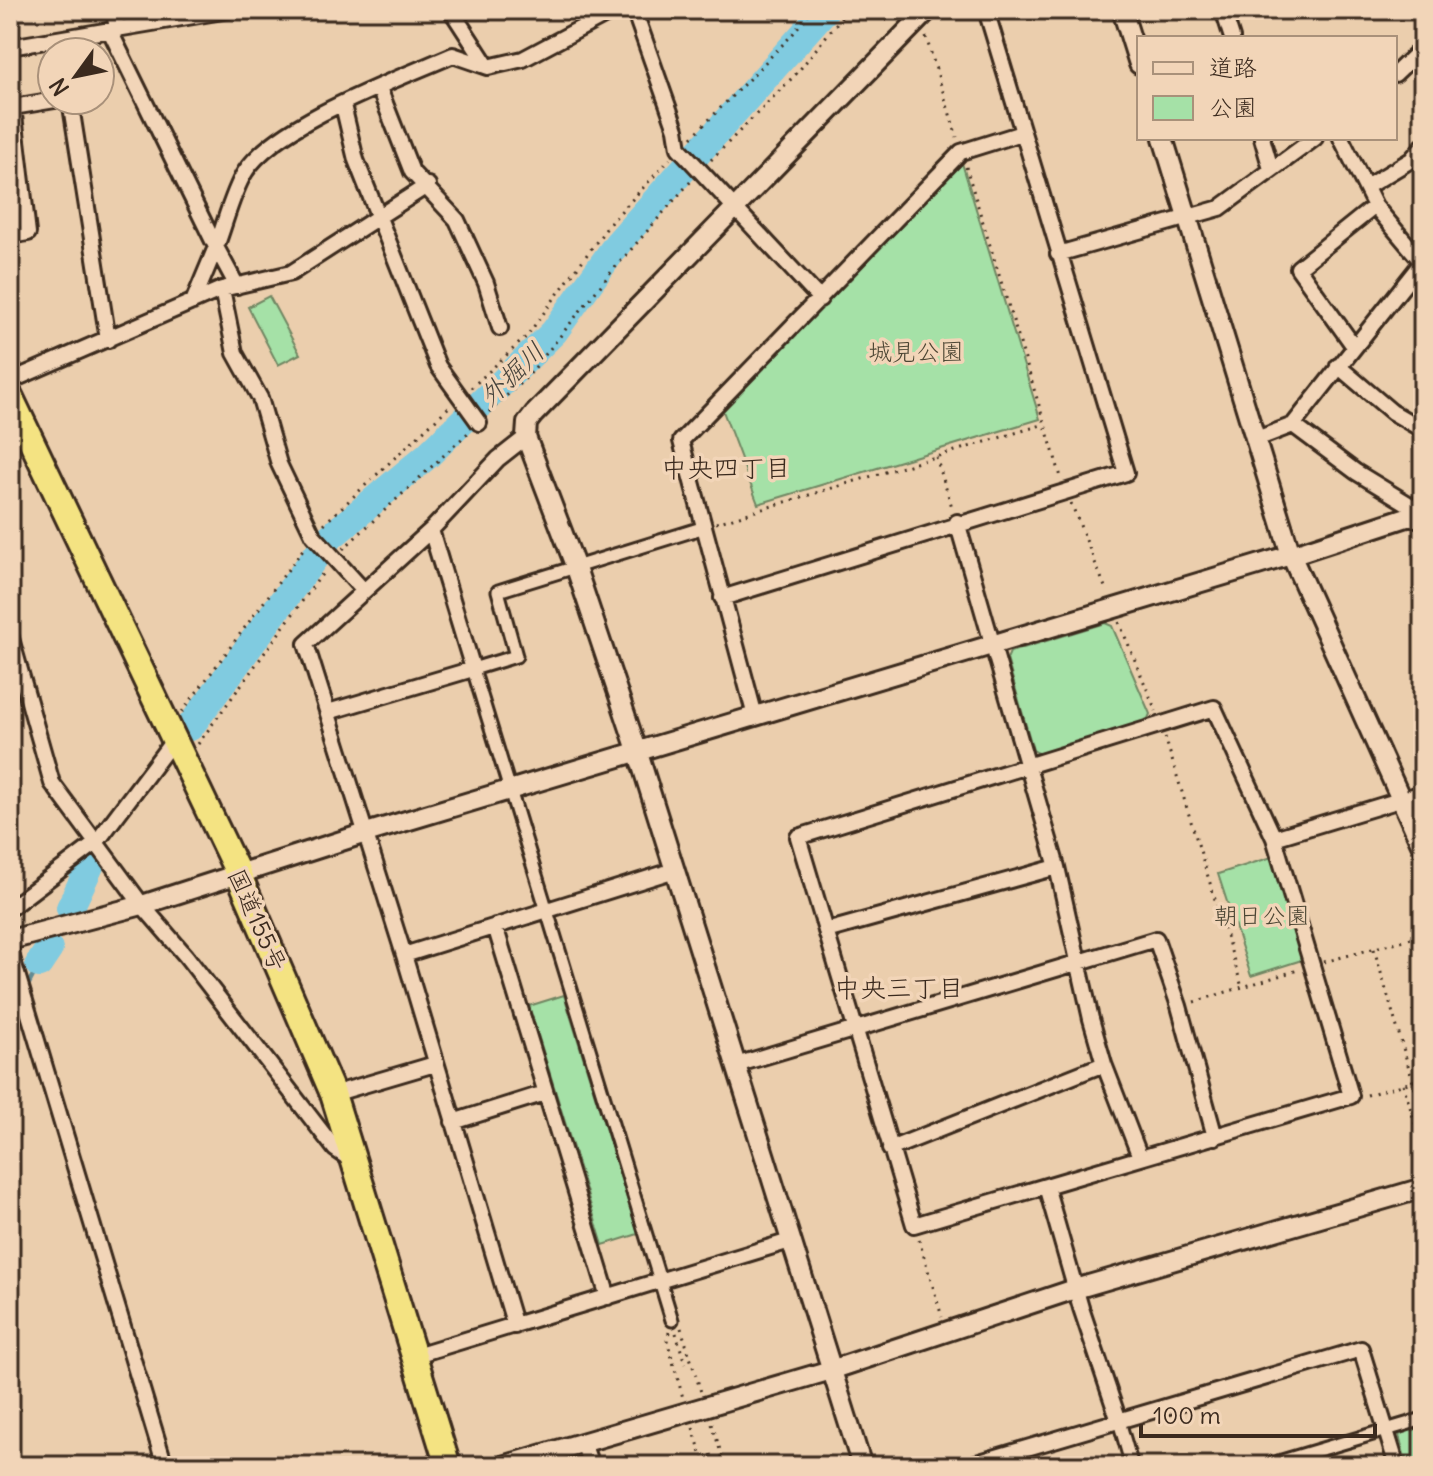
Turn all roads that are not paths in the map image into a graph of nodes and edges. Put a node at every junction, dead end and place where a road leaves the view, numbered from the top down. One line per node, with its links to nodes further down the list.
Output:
1 (114, 10): 10 (street)
2 (229, 10): 10 (street)
3 (451, 10): 17 (street)
4 (615, 10): 17 (street)
5 (634, 10): 32 (street)
6 (986, 10): 23 (street)
7 (1122, 10): 16 (street)
8 (1223, 10): 12 (street)
9 (924, 14): 32 (street)
10 (114, 31): 11 (street); 37 (street)
11 (95, 36)
12 (1231, 36)
13 (36, 46): 14 (street)
14 (10, 47)
15 (1423, 47): 18 (street)
16 (1137, 58)
17 (488, 67): 19 (street)
18 (1397, 72)
19 (379, 88): 21 (street); 30 (street)
20 (36, 103): 36 (street)
21 (343, 105): 35 (street); 37 (street)
22 (73, 116): 44 (street)
23 (1022, 133): 38 (street); 41 (street)
24 (1164, 140): 34 (street)
25 (1263, 140): 29 (street)
26 (1312, 140): 29 (street)
27 (1342, 140): 31 (street)
28 (1423, 146): 31 (street)
29 (1271, 169): 34 (street)
30 (428, 185): 35 (street); 43 (street)
31 (1366, 187): 33 (street)
32 (736, 206): 41 (street); 52 (street)
33 (1375, 206): 39 (street); 45 (street)
34 (1187, 216): 38 (street); 53 (street)
35 (377, 217): 40 (street); 49 (street)
36 (10, 236)
37 (216, 247): 40 (street); 42 (street)
38 (1058, 254): 55 (street)
39 (1422, 261): 45 (street)
40 (230, 288): 42 (street); 60 (street)
41 (820, 299): 56 (street)
42 (193, 302): 44 (street)
43 (500, 328)
44 (108, 340): 47 (street)
45 (1353, 345): 46 (street)
46 (1338, 366): 50 (street); 51 (street)
47 (10, 381)
48 (10, 396): 67 (highway, 国道155号)
49 (479, 423)
50 (1293, 425): 53 (street); 54 (street)
51 (1422, 429)
52 (526, 437): 57 (street); 59 (street)
53 (1254, 440): 58 (street)
54 (1423, 515): 58 (street)
55 (957, 522): 61 (street); 63 (street)
56 (705, 527): 59 (street); 61 (street)
57 (431, 530): 60 (street); 64 (street)
58 (1291, 555): 63 (street); 72 (street)
59 (576, 568): 64 (street); 68 (street)
60 (364, 591): 65 (street)
61 (722, 598): 66 (street)
62 (10, 635): 75 (street)
63 (995, 643): 66 (street); 69 (street)
64 (473, 669): 65 (street); 70 (street)
65 (328, 712): 73 (street)
66 (755, 716): 68 (street)
67 (176, 742): 75 (street); 79 (highway, 国道155号)
68 (637, 750): 70 (street); 78 (street)
69 (1028, 767): 74 (street); 77 (street); 84 (street)
70 (509, 790): 73 (street); 82 (street)
71 (1423, 793): 72 (street)
72 (1401, 799): 74 (street); 76 (street)
73 (366, 833): 79 (street); 87 (street)
74 (1274, 838): 96 (street)
75 (96, 843): 80 (street); 81 (street)
76 (1423, 848)
77 (1057, 867): 84 (street); 88 (street)
78 (675, 870): 82 (street); 92 (street)
79 (238, 873): 80 (street); 94 (highway, 国道155号)
80 (142, 905): 85 (street); 99 (street)
81 (10, 908)
82 (546, 910): 83 (street); 103 (street)
83 (495, 926): 87 (street); 93 (street)
84 (826, 931): 89 (street)
85 (10, 940)
86 (10, 951): 114 (street)
87 (404, 955): 90 (street)
88 (1079, 963): 89 (street); 91 (street); 96 (street)
89 (855, 1030): 92 (street); 97 (street)
90 (435, 1064): 94 (street); 95 (street)
91 (1104, 1064): 97 (street); 98 (street)
92 (736, 1065): 102 (street)
93 (545, 1093): 95 (street); 105 (street)
94 (333, 1094): 99 (highway, 国道155号)
95 (453, 1122): 107 (street)
96 (1215, 1137): 98 (street)
97 (890, 1149): 100 (street)
98 (1140, 1157): 100 (street)
99 (357, 1165): 108 (highway, 国道155号)
100 (1046, 1186): 104 (street)
101 (1423, 1188): 104 (street)
102 (790, 1241): 103 (street); 109 (street)
103 (659, 1280): 105 (street); 106 (street)
104 (1075, 1289): 109 (street); 111 (street)
105 (608, 1297): 107 (street)
106 (672, 1320)
107 (515, 1326): 108 (street)
108 (416, 1355): 115 (highway, 国道155号)
109 (831, 1370): 113 (street); 118 (street)
110 (1423, 1419): 112 (street)
111 (1119, 1421): 112 (street); 119 (street); 120 (street)
112 (1385, 1430): 121 (street); 122 (street)
113 (583, 1442): 116 (street); 117 (street)
114 (165, 1466)
115 (448, 1466)
116 (503, 1466)
117 (591, 1466)
118 (862, 1466)
119 (966, 1466)
120 (1132, 1466)
121 (1265, 1466)
122 (1397, 1466)

